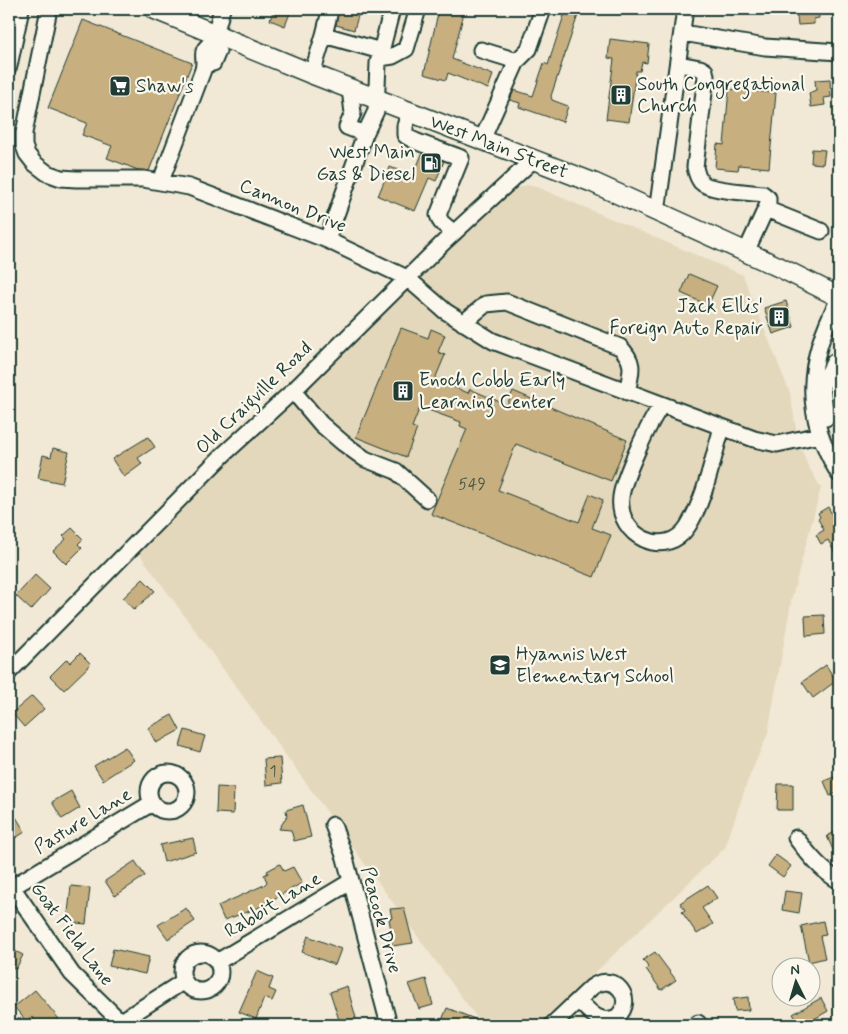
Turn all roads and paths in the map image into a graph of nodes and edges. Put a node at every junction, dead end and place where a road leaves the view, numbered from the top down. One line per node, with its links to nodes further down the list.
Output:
1 (21, 9): 18 (street)
2 (49, 9): 27 (street, Cannon Drive)
3 (154, 9): 12 (main road, West Main Street)
4 (222, 9): 12 (street)
5 (392, 9): 15 (street)
6 (418, 9): 15 (street)
7 (543, 9): 16 (street)
8 (685, 9): 10 (street)
9 (329, 15): 11 (street)
10 (682, 33): 14 (street); 17 (street)
11 (324, 35): 15 (street); 19 (street)
12 (215, 38): 19 (main road, West Main Street); 27 (street)
13 (481, 50): 16 (street)
14 (839, 52)
15 (380, 55): 21 (street)
16 (517, 61): 24 (street)
17 (679, 64): 28 (street); 29 (street)
18 (9, 66)
19 (312, 74): 20 (main road, West Main Street)
20 (350, 89): 21 (main road, West Main Street); 23 (street)
21 (377, 99): 22 (main road, West Main Street); 23 (street)
22 (410, 112): 24 (main road, West Main Street); 25 (street)
23 (365, 134): 32 (street)
24 (477, 138): 25 (street); 26 (main road, West Main Street)
25 (461, 158): 31 (street)
26 (533, 160): 29 (main road, West Main Street); 31 (street, Old Craigville Road)
27 (161, 181): 32 (street, Cannon Drive)
28 (766, 209): 30 (street); 33 (street)
29 (657, 212): 33 (main road, West Main Street)
30 (821, 231)
31 (454, 233): 34 (street, Old Craigville Road)
32 (327, 240): 34 (street, Cannon Drive)
33 (746, 252): 35 (main road, West Main Street)
34 (407, 278): 36 (street, Cannon Drive); 39 (street, Old Craigville Road)
35 (839, 298): 37 (street)
36 (463, 323): 40 (street, Cannon Drive); 40 (street)
37 (816, 356): 38 (street); 44 (street)
38 (837, 357): 42 (street)
39 (292, 391): 46 (street); 47 (street, Old Craigville Road)
40 (627, 392): 41 (street, Cannon Drive)
41 (661, 406): 43 (street, Cannon Drive); 43 (street)
42 (826, 418)
43 (722, 428): 44 (street, Cannon Drive)
44 (820, 435): 45 (street)
45 (839, 474)
46 (427, 499)
47 (9, 672)
48 (152, 803): 53 (street, Pasture Lane)
49 (333, 825): 52 (street, Peacock Drive)
50 (796, 838): 51 (street)
51 (839, 881)
52 (350, 882): 54 (street, Rabbit Lane); 58 (street, Peacock Drive)
53 (10, 888): 57 (street, Goat Field Lane)
54 (217, 962): 55 (street, Rabbit Lane); 55 (street, Rabbit Lane)
55 (184, 981): 57 (street)
56 (578, 1000): 59 (street)
57 (122, 1024)
58 (388, 1025)
59 (552, 1025)

